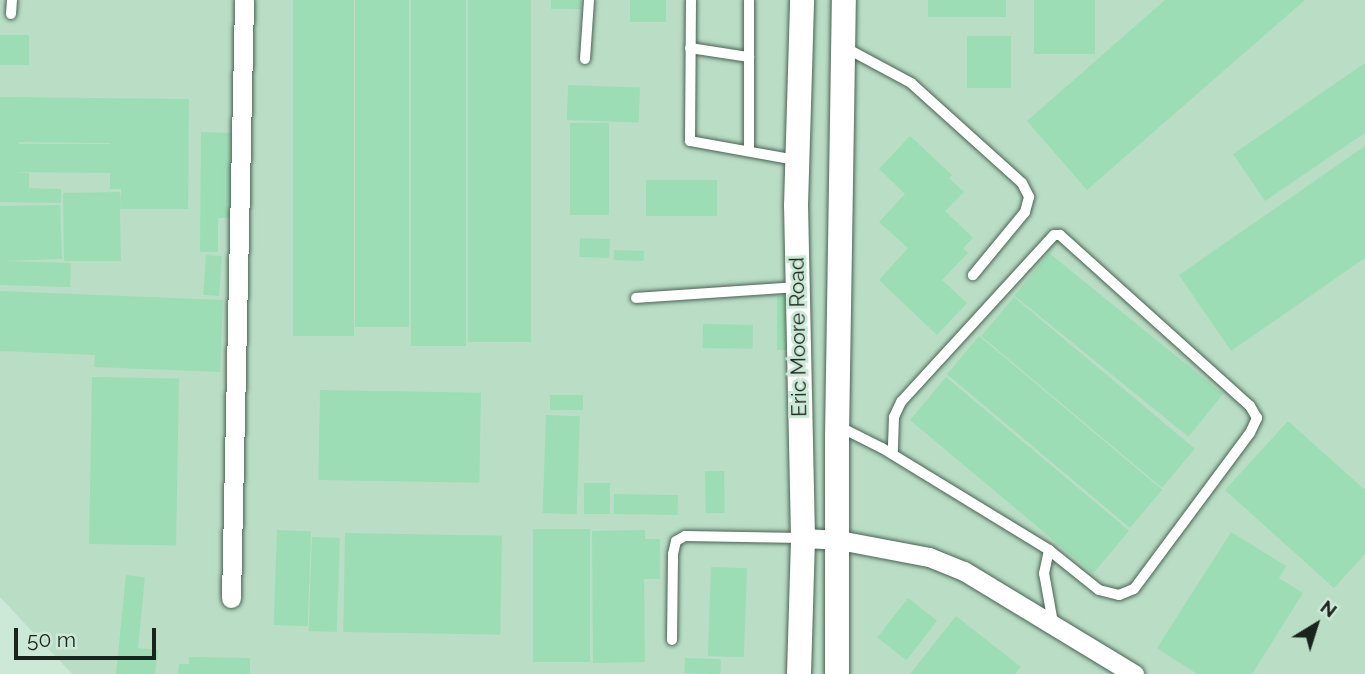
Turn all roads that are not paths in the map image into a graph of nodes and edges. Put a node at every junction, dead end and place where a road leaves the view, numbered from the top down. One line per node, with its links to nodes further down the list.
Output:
1 (12, 0): 8 (lane)
2 (244, 0): 23 (street)
3 (589, 0): 12 (lane)
4 (691, 0): 10 (lane)
5 (748, 0): 11 (lane)
6 (802, 0): 14 (street, Eric Moore Road)
7 (845, 0): 9 (street, Eric Moore Road)
8 (11, 14)
9 (843, 47): 15 (lane); 18 (street, Eric Moore Road)
10 (690, 48): 11 (lane); 13 (lane)
11 (749, 57): 13 (lane)
12 (585, 59)
13 (749, 151): 14 (lane)
14 (798, 160): 16 (street, Eric Moore Road)
15 (973, 275)
16 (797, 286): 17 (lane); 20 (street, Eric Moore Road)
17 (635, 298)
18 (837, 425): 19 (lane); 21 (street, Eric Moore Road)
19 (893, 454): 22 (lane); 22 (lane)
20 (803, 538): 21 (street); 25 (lane); 26 (street, Eric Moore Road)
21 (839, 540): 24 (street); 27 (street, Eric Moore Road)
22 (1049, 550): 24 (lane)
23 (231, 598)
24 (1053, 624): 28 (street)
25 (672, 640)
26 (799, 674)
27 (837, 674)
28 (1133, 674)

